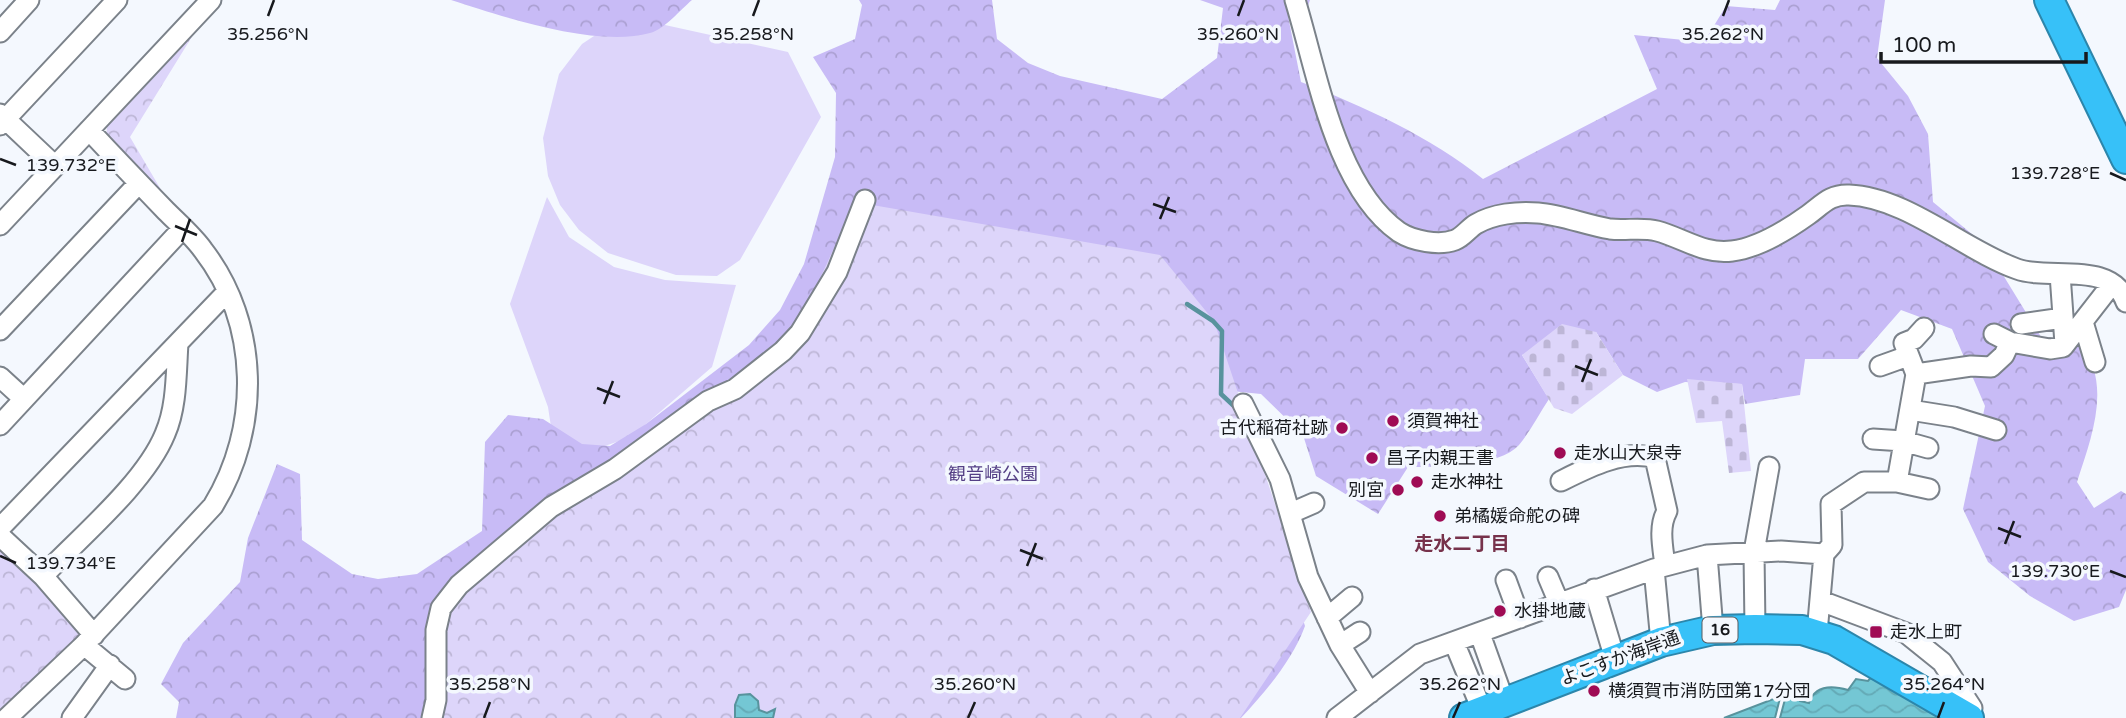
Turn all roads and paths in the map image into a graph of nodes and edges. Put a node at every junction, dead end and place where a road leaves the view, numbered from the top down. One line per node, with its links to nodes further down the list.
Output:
1 (29, 0): 6 (street)
2 (117, 0): 7 (street)
3 (210, 0): 8 (street)
4 (1295, 0): 15 (street)
5 (2049, 0): 9 (highway)
6 (0, 32)
7 (2, 119): 10 (street)
8 (89, 130): 10 (street); 11 (street)
9 (2126, 159)
10 (55, 166): 13 (street)
11 (139, 183): 14 (street); 23 (street)
12 (865, 200): 75 (street)
13 (0, 225)
14 (183, 228): 17 (street); 30 (street)
15 (2060, 274): 16 (street); 19 (street)
16 (2112, 284): 18 (street); 20 (street)
17 (227, 292): 24 (street); 64 (street)
18 (2126, 302)
19 (2063, 318): 21 (street); 25 (street)
20 (2083, 322): 25 (street); 26 (street)
21 (2021, 324)
22 (1924, 328): 27 (street)
23 (0, 330)
24 (178, 344): 44 (street); 50 (street)
25 (2065, 344): 27 (street)
26 (2095, 362)
27 (1912, 365): 28 (street); 32 (street)
28 (1880, 366)
29 (0, 377): 30 (street)
30 (24, 399): 33 (street)
31 (1243, 404): 43 (street)
32 (1910, 410): 34 (street); 36 (street)
33 (0, 425)
34 (1996, 430)
35 (1872, 439): 36 (street)
36 (1903, 441): 37 (street); 40 (street)
37 (1928, 448)
38 (1769, 467): 46 (street)
39 (1561, 481): 49 (street)
40 (1897, 482): 41 (street); 47 (street)
41 (1929, 489)
42 (1314, 503): 43 (street)
43 (1291, 513): 57 (street)
44 (0, 528)
45 (0, 536): 50 (street)
46 (1754, 552): 47 (street); 48 (street); 59 (street)
47 (1824, 554): 55 (street)
48 (1707, 555): 49 (street); 60 (street)
49 (1659, 567): 53 (street); 66 (street)
50 (43, 576): 64 (street)
51 (1548, 577): 56 (street)
52 (1506, 580): 58 (street)
53 (1594, 589): 56 (street); 68 (street)
54 (1352, 597): 57 (street)
55 (1821, 601): 62 (street); 77 (street)
56 (1559, 603): 58 (street)
57 (1327, 618): 67 (street)
58 (1520, 618): 63 (street)
59 (1755, 629): 60 (highway, よこすか海岸通 / 16); 62 (highway, よこすか海岸通 / 16)
60 (1713, 630): 66 (highway, よこすか海岸通 / 16)
61 (1360, 632): 67 (street)
62 (1817, 633): 77 (highway, よこすか海岸通 / 16)
63 (1480, 634): 65 (street); 72 (street)
64 (89, 640): 69 (street); 73 (street)
65 (1454, 642): 71 (street); 72 (street)
66 (1661, 642): 68 (highway, よこすか海岸通 / 16)
67 (1340, 645): 71 (street)
68 (1615, 659): 72 (highway, よこすか海岸通 / 16)
69 (110, 665): 70 (street); 74 (street)
70 (125, 679)
71 (1370, 693): 76 (street)
72 (1483, 709)
73 (7, 718)
74 (72, 718)
75 (432, 718)
76 (1337, 718)
77 (1969, 718)

